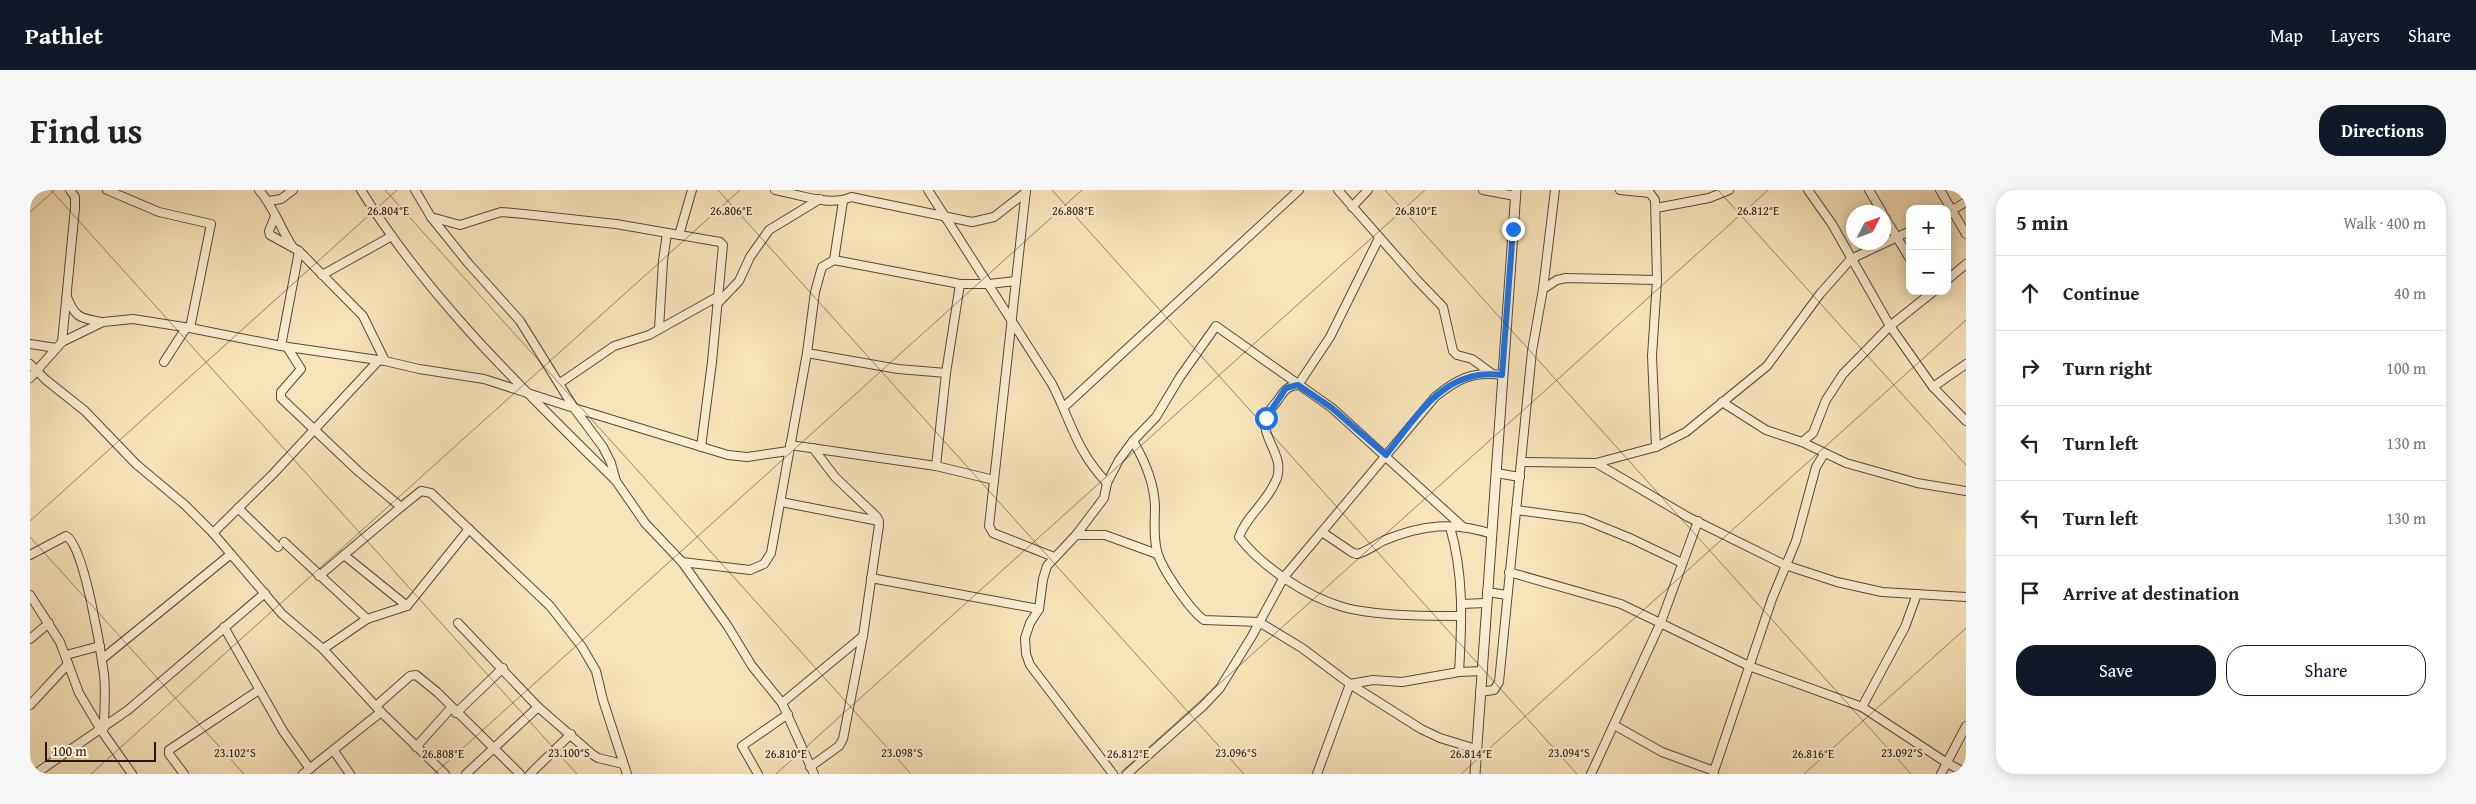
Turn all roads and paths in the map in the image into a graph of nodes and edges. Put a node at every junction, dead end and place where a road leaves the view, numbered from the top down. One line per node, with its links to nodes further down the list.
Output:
1 (107, 190): 62 (street)
2 (259, 190): 25 (street)
3 (293, 190): 25 (street)
4 (361, 190): 41 (street)
5 (415, 190): 34 (street)
6 (692, 190): 40 (street)
7 (775, 190): 23 (street)
8 (856, 190): 24 (street)
9 (928, 190): 35 (street)
10 (1299, 190): 82 (street)
11 (1338, 190): 29 (street)
12 (1368, 190): 29 (street)
13 (1483, 190): 22 (street)
14 (1555, 190): 55 (street)
15 (1620, 190): 30 (street)
16 (1729, 190): 30 (street)
17 (1808, 190): 46 (street)
18 (1869, 190): 27 (street)
19 (1940, 190): 28 (street)
20 (69, 191): 57 (street)
21 (1026, 191): 35 (street); 52 (street)
22 (1516, 193): 75 (street)
23 (820, 199): 24 (street); 58 (street)
24 (847, 199): 35 (street); 47 (street)
25 (269, 201): 33 (street)
26 (1966, 202): 31 (street)
27 (1878, 205)
28 (1947, 205)
29 (1352, 207): 42 (street)
30 (1656, 208): 51 (street)
31 (1951, 211)
32 (1951, 213): 39 (street)
33 (276, 216): 44 (street); 44 (street)
34 (431, 217): 37 (street); 77 (street)
35 (947, 218): 54 (street)
36 (1891, 229): 43 (street)
37 (667, 233): 40 (street); 63 (street)
38 (1906, 234): 43 (street)
39 (1966, 234)
40 (679, 235): 58 (street)
41 (392, 236): 49 (street); 80 (street)
42 (1379, 238): 74 (street); 78 (street)
43 (1896, 238): 45 (street); 46 (street)
44 (296, 248): 49 (street); 66 (street)
45 (1906, 253)
46 (1851, 259): 61 (street); 81 (street)
47 (834, 260): 53 (street); 67 (street)
48 (1966, 264): 50 (street)
49 (322, 275): 68 (street)
50 (1951, 277)
51 (1657, 280): 55 (street); 88 (street)
52 (1016, 281): 54 (street); 60 (street)
53 (960, 284): 54 (street); 73 (street)
54 (989, 284): 60 (street)
55 (1543, 289): 94 (street)
56 (1929, 295): 61 (street)
57 (67, 296): 59 (street); 65 (street)
58 (718, 300): 63 (street); 89 (street)
59 (103, 322): 62 (street); 65 (street)
60 (1012, 325): 82 (street); 99 (street)
61 (1890, 326): 79 (street); 87 (street)
62 (188, 328): 66 (street); 69 (street)
63 (659, 329): 77 (street)
64 (30, 344): 65 (street)
65 (59, 345): 72 (street)
66 (284, 347): 68 (street); 85 (street)
67 (808, 353): 73 (street); 90 (street)
68 (382, 361): 80 (street); 85 (street)
69 (164, 362)
70 (30, 364): 72 (street)
71 (1966, 364): 79 (street)
72 (36, 371): 76 (street); 113 (street)
73 (946, 373): 96 (street)
74 (1491, 373): 75 (street); 93 (street)
75 (1502, 375): 97 (street)
76 (30, 378)
77 (560, 383): 83 (street)
78 (1298, 385): 86 (street); 93 (street); 126 (street)
79 (1933, 387): 84 (street)
80 (529, 395): 83 (street); 100 (street)
81 (1722, 402): 87 (street); 88 (street)
82 (1064, 407): 101 (street)
83 (574, 408): 89 (street); 100 (street)
84 (1966, 421)
85 (313, 430): 104 (street); 105 (street)
86 (1133, 441): 101 (street); 117 (street)
87 (1802, 442): 92 (street)
88 (1656, 447): 95 (street)
89 (701, 448): 90 (street)
90 (789, 448): 91 (street); 103 (street)
91 (813, 448): 96 (street); 107 (street)
92 (1824, 454): 102 (street); 123 (street)
93 (1386, 455): 110 (street); 112 (street)
94 (1522, 462): 95 (street); 98 (street)
95 (1596, 463): 108 (street)
96 (936, 466): 99 (street)
97 (1496, 473): 98 (street); 114 (street)
98 (1520, 477): 106 (street)
99 (994, 480): 120 (street)
100 (616, 482): 121 (street)
101 (1107, 483): 115 (street)
102 (1966, 491)
103 (782, 502): 107 (street); 121 (street)
104 (401, 507): 111 (street); 119 (street)
105 (238, 508): 113 (street); 125 (street)
106 (1516, 510): 122 (street); 124 (street)
107 (879, 521): 127 (street)
108 (1698, 521): 122 (street); 123 (street)
109 (1450, 527): 110 (street); 112 (street); 135 (street)
110 (1463, 527): 114 (street)
111 (469, 529): 136 (street); 175 (street)
112 (1322, 532): 126 (street)
113 (213, 533): 116 (street)
114 (1492, 534): 128 (street)
115 (1076, 535): 117 (street); 120 (street)
116 (231, 554): 129 (street); 150 (street)
117 (1157, 554): 140 (street)
118 (30, 555): 147 (street)
119 (344, 555): 125 (street); 136 (street)
120 (1054, 557): 137 (street)
121 (682, 562): 159 (street)
122 (1682, 563): 141 (street)
123 (1785, 565): 130 (street); 152 (street)
124 (1509, 572): 132 (street); 141 (street)
125 (319, 576): 139 (street)
126 (1284, 577): 138 (street); 140 (street)
127 (871, 578): 137 (street); 145 (street)
128 (1487, 592): 132 (street); 134 (street)
129 (265, 593): 144 (street); 148 (street)
130 (1917, 594): 133 (street); 162 (street)
131 (30, 595): 142 (street)
132 (1507, 595): 158 (street)
133 (1966, 597)
134 (1486, 603): 135 (street); 154 (street)
135 (1461, 604): 138 (street)
136 (407, 606): 139 (street)
137 (1039, 609): 190 (street)
138 (1461, 616): 155 (street)
139 (367, 619): 148 (street)
140 (1259, 622): 156 (street); 191 (street)
141 (1661, 622): 152 (street); 166 (street)
142 (49, 623): 146 (street); 149 (street)
143 (458, 623): 153 (street)
144 (224, 628): 157 (street); 168 (street)
145 (863, 636): 159 (street); 176 (street)
146 (30, 639)
147 (100, 646): 149 (street); 150 (street)
148 (323, 649): 163 (street)
149 (66, 655): 151 (street)
150 (102, 659): 168 (street)
151 (68, 664): 160 (street); 168 (street)
152 (1749, 666): 162 (street); 178 (street)
153 (504, 668): 161 (street); 164 (street)
154 (1482, 671): 155 (street); 158 (street)
155 (1459, 672): 156 (street)
156 (1350, 684): 171 (street); 192 (street)
157 (259, 690): 177 (street); 182 (street)
158 (1480, 692): 171 (street)
159 (782, 703): 165 (street)
160 (30, 704)
161 (538, 706): 169 (street); 172 (street)
162 (1862, 707): 174 (street)
163 (379, 709): 164 (street); 170 (street); 173 (street)
164 (454, 710): 170 (street); 172 (street)
165 (788, 714): 176 (street); 189 (street)
166 (1614, 725): 178 (street); 194 (street)
167 (1966, 726): 174 (street)
168 (102, 729): 180 (street); 181 (street)
169 (570, 734): 175 (street); 187 (street)
170 (416, 747): 184 (street)
171 (1476, 749): 193 (street)
172 (494, 750): 185 (street); 186 (street)
173 (334, 751): 177 (street); 183 (street)
174 (1947, 763): 179 (street); 195 (street)
175 (623, 764): 188 (street)
176 (812, 770)
177 (306, 772)
178 (1713, 772)
179 (1966, 773)
180 (32, 774)
181 (132, 774)
182 (184, 774)
183 (350, 774)
184 (444, 774)
185 (466, 774)
186 (520, 774)
187 (530, 774)
188 (627, 774)
189 (758, 774)
190 (1113, 774)
191 (1128, 774)
192 (1317, 774)
193 (1475, 774)
194 (1591, 774)
195 (1941, 774)

